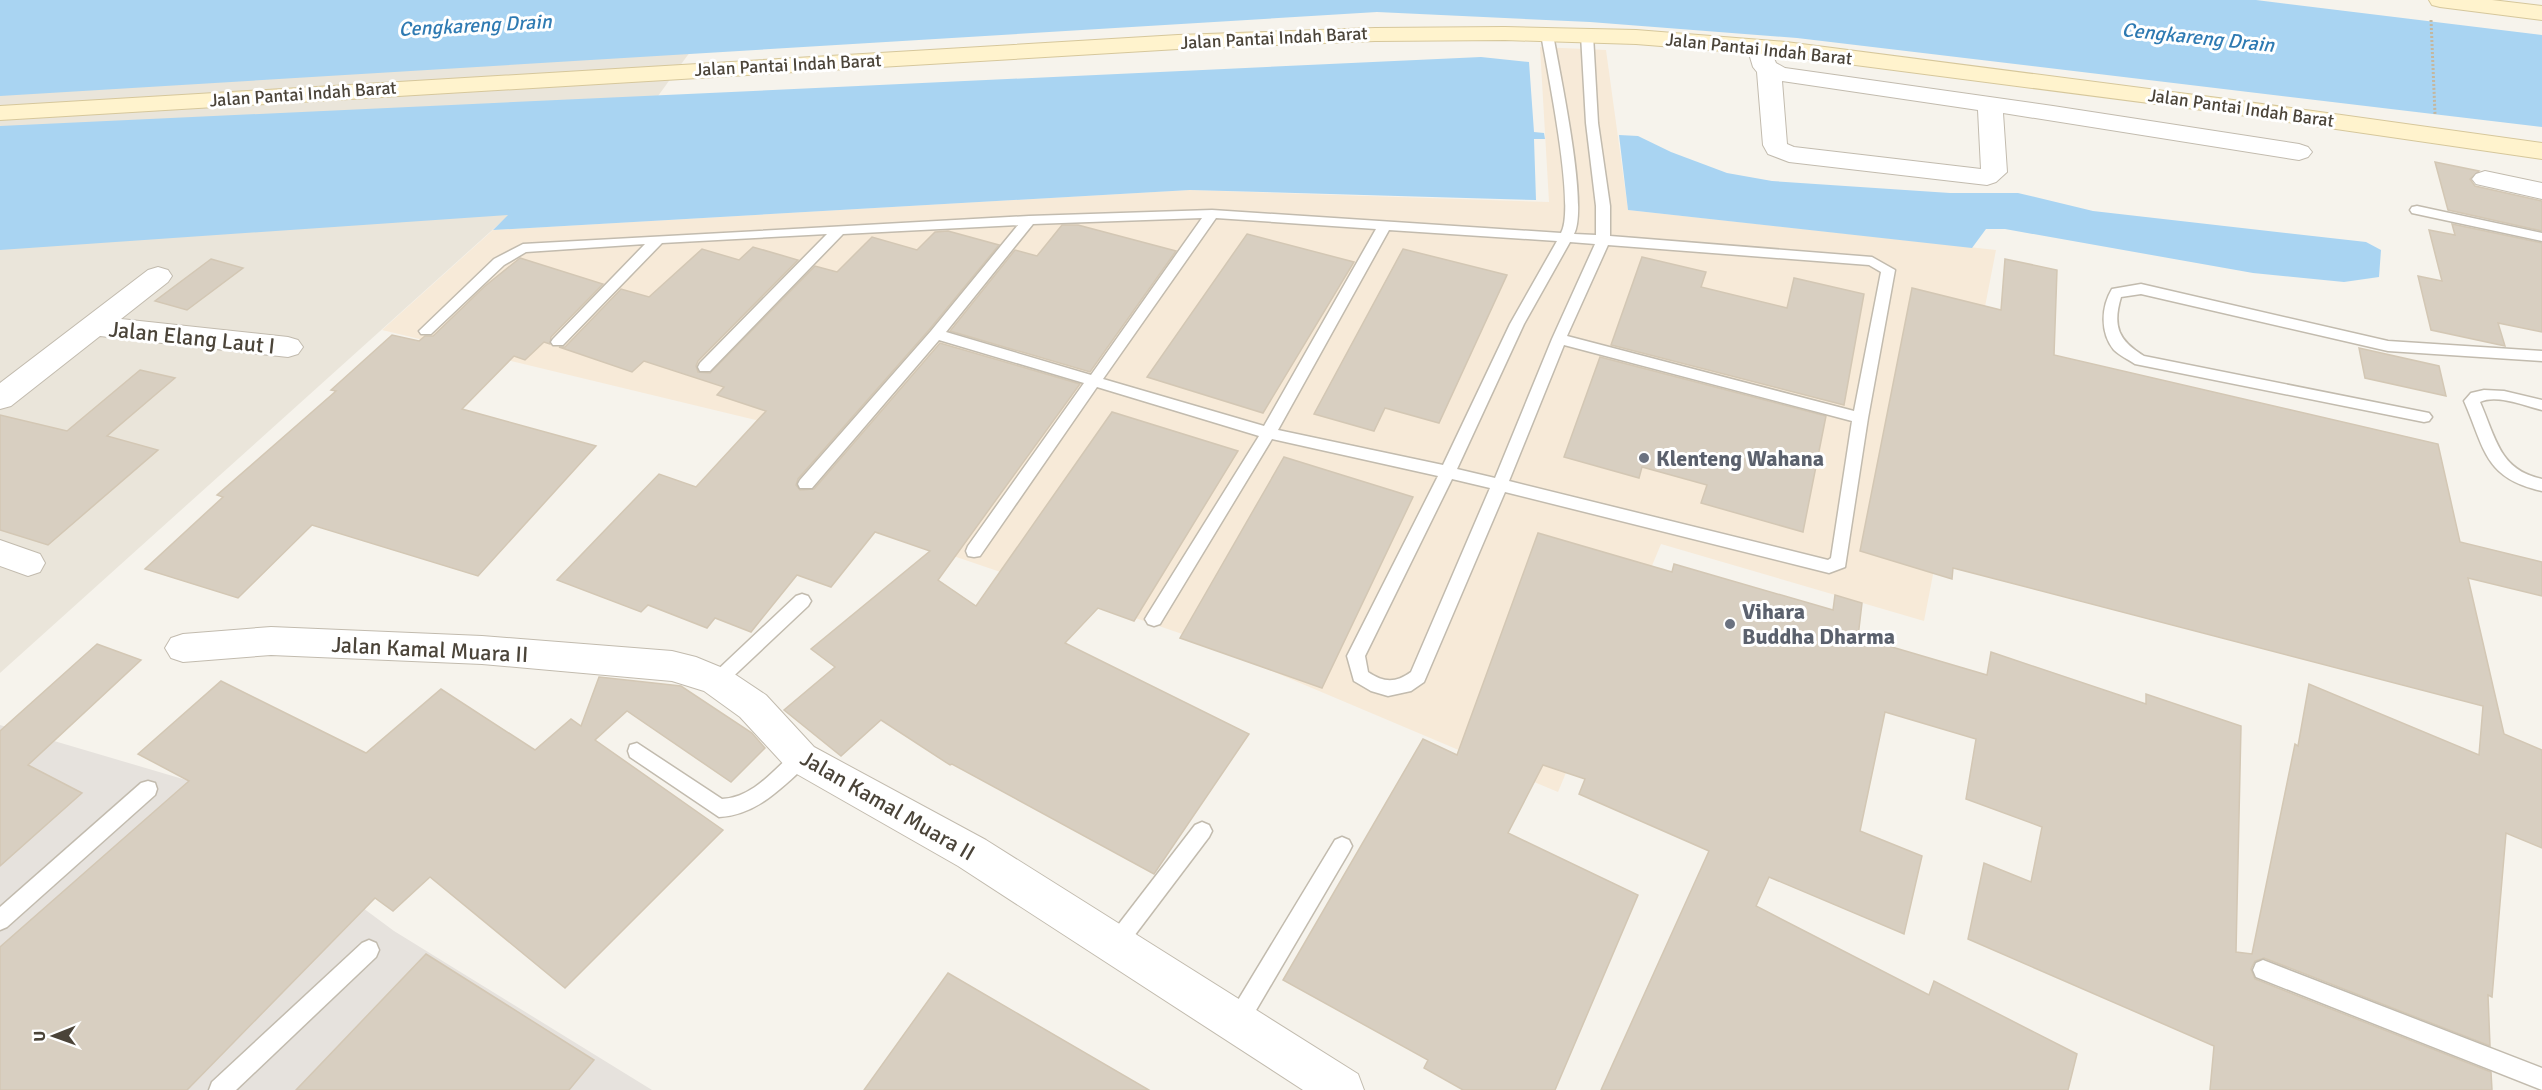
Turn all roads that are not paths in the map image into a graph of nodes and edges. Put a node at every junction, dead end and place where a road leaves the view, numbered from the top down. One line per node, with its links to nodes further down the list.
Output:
1 (2435, 8): 2 (main road)
2 (2542, 14)
3 (1547, 34): 4 (main road, Jalan Pantai Indah Barat); 8 (main road, Jalan Pantai Indah Barat); 18 (lane)
4 (1587, 35): 5 (main road, Jalan Pantai Indah Barat); 21 (lane)
5 (1759, 47): 6 (street); 9 (main road, Jalan Pantai Indah Barat)
6 (1769, 71): 7 (street); 7 (street)
7 (1990, 104): 10 (street)
8 (0, 113)
9 (2542, 151)
10 (2299, 152)
11 (2485, 179): 12 (street)
12 (2542, 190)
13 (2417, 210): 19 (lane)
14 (1212, 214): 15 (lane); 16 (lane); 31 (lane)
15 (1029, 220): 17 (lane); 25 (lane)
16 (1385, 225): 18 (lane); 36 (lane)
17 (839, 230): 20 (lane); 30 (lane)
18 (1565, 237): 21 (lane); 37 (lane)
19 (2542, 237)
20 (658, 239): 24 (lane); 27 (lane)
21 (1603, 240): 26 (lane); 35 (lane)
22 (158, 276): 23 (street)
23 (96, 326): 28 (street, Jalan Elang Laut I); 32 (street)
24 (426, 331)
25 (936, 334): 31 (lane); 38 (lane)
26 (1558, 339): 35 (lane); 40 (lane)
27 (558, 342)
28 (288, 347)
29 (2542, 356): 34 (lane)
30 (705, 367)
31 (1094, 381): 36 (lane); 41 (lane)
32 (0, 399)
33 (2542, 405): 39 (lane)
34 (2424, 417)
35 (1860, 418): 40 (lane)
36 (1268, 433): 37 (lane); 43 (lane)
37 (1448, 472): 40 (lane); 40 (lane)
38 (806, 484)
39 (2542, 485)
40 (1500, 487)
41 (974, 551)
42 (802, 601): 45 (lane)
43 (1154, 619)
44 (183, 648): 45 (street, Jalan Kamal Muara II)
45 (717, 681): 47 (street, Jalan Kamal Muara II)
46 (638, 751): 47 (lane)
47 (801, 758): 52 (street, Jalan Kamal Muara II)
48 (148, 789): 51 (lane)
49 (1202, 831): 52 (lane)
50 (1342, 846): 55 (lane)
51 (0, 920)
52 (1115, 945): 55 (street, Jalan Kamal Muara II)
53 (369, 950): 57 (lane)
54 (2263, 970): 56 (lane)
55 (1236, 1022): 58 (street, Jalan Kamal Muara II)
56 (2542, 1079)
57 (220, 1090)
58 (1342, 1090)

